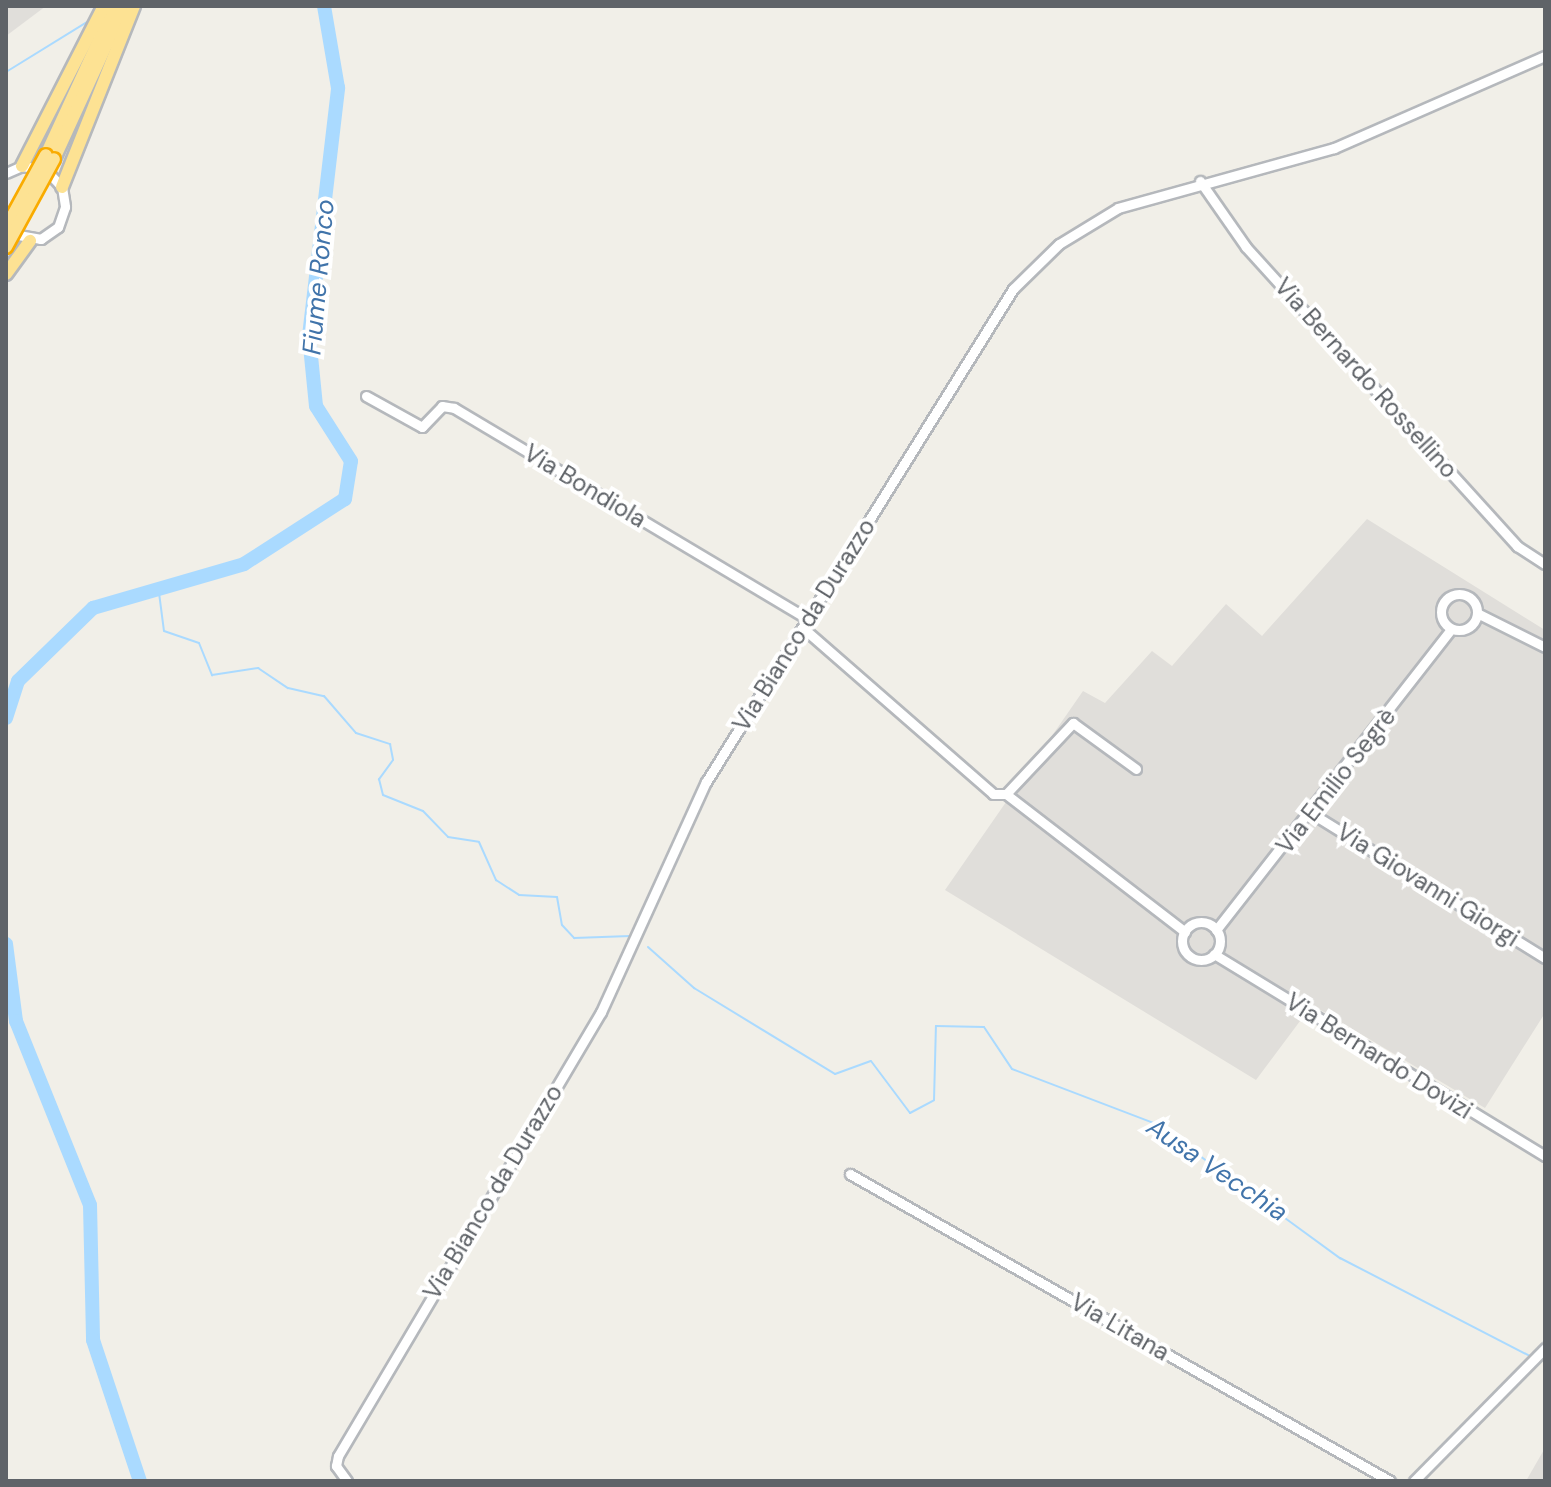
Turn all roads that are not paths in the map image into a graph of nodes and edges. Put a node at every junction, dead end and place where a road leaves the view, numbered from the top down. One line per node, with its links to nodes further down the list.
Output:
1 (104, 6): 7 (highway)
2 (115, 6): 6 (highway)
3 (124, 6): 6 (highway)
4 (134, 6): 10 (highway)
5 (1545, 56): 9 (street, Via Bianco da Durazzo)
6 (50, 157): 11 (highway, bridge); 13 (highway, bridge)
7 (22, 166): 8 (street); 10 (street)
8 (6, 173)
9 (1200, 181): 16 (street, Via Bernardo Rossellino); 18 (street, Via Bianco da Durazzo)
10 (62, 187): 12 (street)
11 (6, 230): 12 (street)
12 (30, 241): 14 (highway)
13 (6, 247)
14 (6, 274)
15 (366, 396): 18 (street, Via Bondiola)
16 (1545, 564)
17 (1477, 613): 19 (street); 19 (street); 20 (street)
18 (806, 623): 22 (street); 31 (street, Via Bianco da Durazzo)
19 (1451, 629): 23 (street, Via Emilio Segrè)
20 (1545, 647)
21 (1136, 769): 22 (street)
22 (1006, 794): 25 (street)
23 (1311, 813): 24 (street, Via Emilio Segrè); 27 (street, Via Giovanni Giorgi)
24 (1216, 930): 25 (street); 26 (street)
25 (1185, 932): 26 (street, Via Bernardo Dovizi)
26 (1214, 954): 28 (street, Via Bernardo Dovizi)
27 (1545, 958)
28 (1545, 1156)
29 (850, 1174): 32 (street, Via Litana)
30 (1544, 1348): 33 (street)
31 (347, 1481)
32 (1390, 1481)
33 (1414, 1481)

